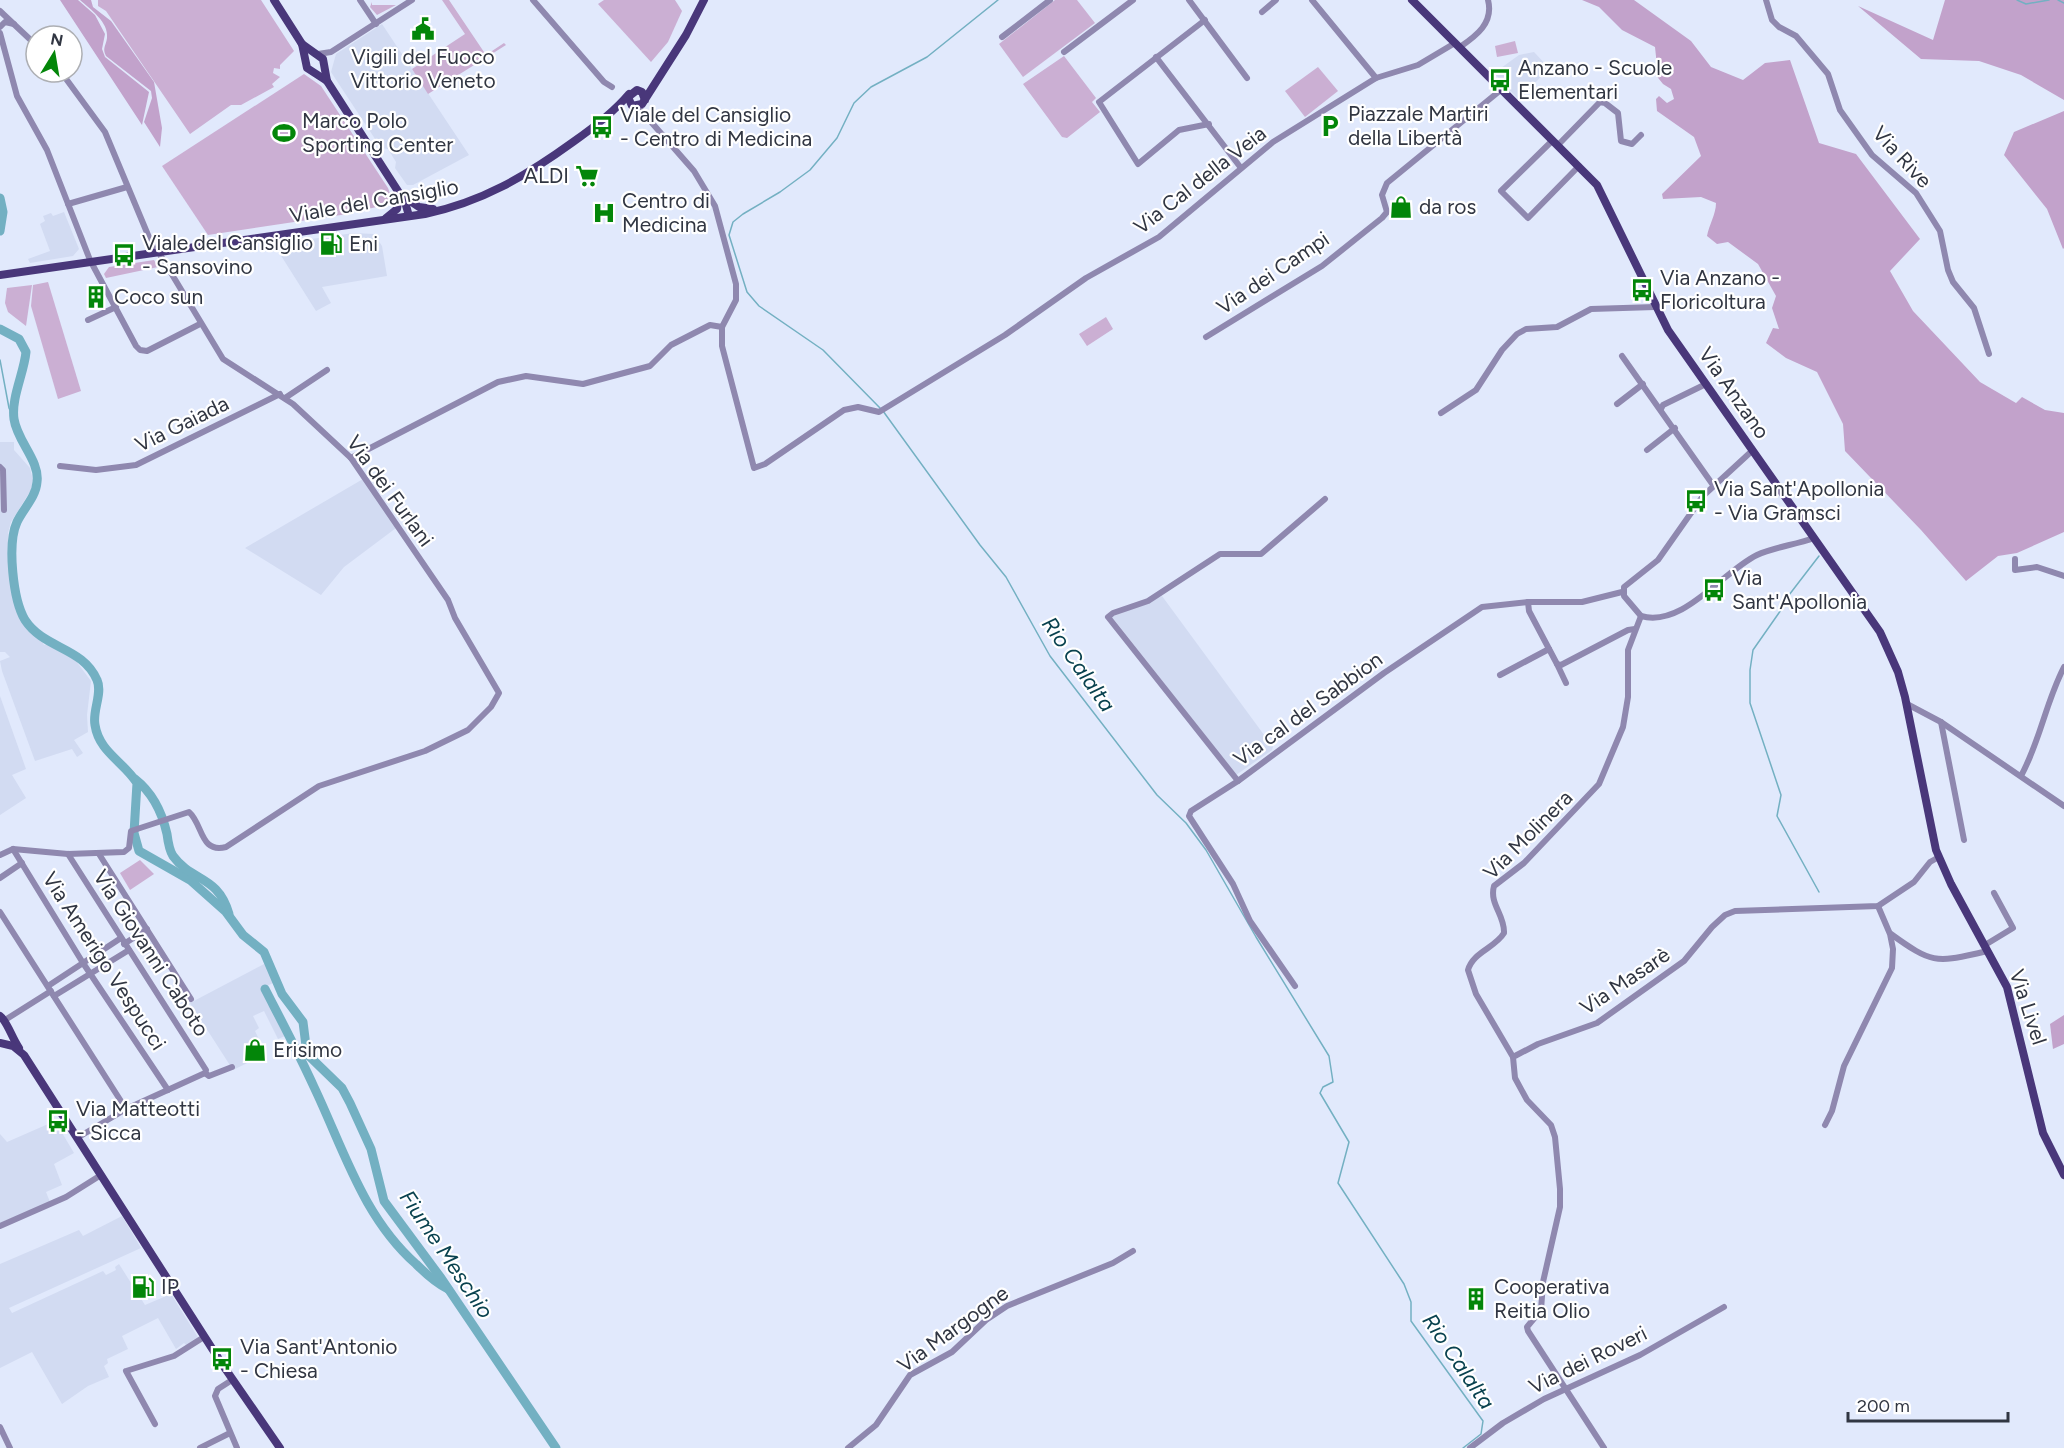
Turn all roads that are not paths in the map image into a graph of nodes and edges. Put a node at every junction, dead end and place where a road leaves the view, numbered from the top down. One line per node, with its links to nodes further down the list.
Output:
1 (274, 0): 23 (main road)
2 (360, 0): 18 (street)
3 (412, 0): 18 (street)
4 (533, 0): 38 (street)
5 (704, 0): 27 (main road, Viale del Cansiglio)
6 (1050, 0): 22 (street)
7 (1133, 0): 25 (street)
8 (1189, 0): 16 (street)
9 (1276, 0): 15 (street)
10 (1312, 0): 35 (street)
11 (1412, 0): 24 (main road, Via Anzano)
12 (1488, 0): 24 (street, Via Cal della Veia)
13 (1766, 0): 63 (street, Via Rive)
14 (0, 11): 17 (street)
15 (1262, 12)
16 (1205, 20): 29 (street); 34 (street)
17 (14, 24): 19 (street); 21 (street)
18 (376, 24): 26 (street)
19 (0, 27)
20 (0, 33): 32 (street)
21 (24, 34)
22 (1002, 37)
23 (302, 44): 28 (main road); 31 (main road)
24 (1457, 45): 35 (street, Via Cal della Veia); 39 (main road, Via Anzano)
25 (1064, 52)
26 (330, 53): 28 (street); 30 (street)
27 (674, 53): 40 (main road, Viale del Cansiglio); 41 (main road, Viale del Cansiglio)
28 (316, 54): 30 (main road); 31 (main road)
29 (1156, 57): 42 (street); 42 (street)
30 (324, 64): 31 (main road); 36 (main road)
31 (309, 68): 36 (main road)
32 (9, 70): 33 (street); 50 (street)
33 (0, 72)
34 (1247, 78)
35 (1376, 78): 47 (street, Via Cal della Veia)
36 (327, 81): 49 (main road)
37 (70, 84): 48 (street, Via dei Furlani)
38 (612, 87)
39 (1502, 89): 45 (main road, Via Anzano); 62 (street, Via dei Campi)
40 (633, 92): 41 (main road); 41 (main road); 43 (main road, Viale del Cansiglio)
41 (640, 104): 43 (main road, Viale del Cansiglio); 61 (street)
42 (1209, 124): 47 (street)
43 (591, 129): 51 (main road, Viale del Cansiglio)
44 (1641, 135): 45 (street)
45 (1555, 142): 46 (main road, Via Anzano); 46 (street)
46 (1579, 166): 57 (main road, Via Anzano)
47 (1241, 168): 61 (street, Via Cal della Veia)
48 (127, 187): 50 (street); 54 (street, Via dei Furlani)
49 (399, 193): 51 (main road); 52 (main road); 53 (main road)
50 (68, 204): 55 (street)
51 (442, 210): 52 (main road, Viale del Cansiglio)
52 (409, 216): 53 (main road, Viale del Cansiglio)
53 (383, 220): 54 (main road, Viale del Cansiglio)
54 (156, 250): 55 (main road, Viale del Cansiglio); 60 (street, Via dei Furlani)
55 (92, 262): 56 (main road, Viale del Cansiglio); 58 (street)
56 (0, 275)
57 (1655, 307): 67 (main road, Via Anzano); 71 (street)
58 (116, 308): 59 (street); 60 (street)
59 (88, 321)
60 (200, 324): 68 (street, Via dei Furlani)
61 (722, 327): 75 (street)
62 (1206, 337)
63 (1989, 354)
64 (1622, 356): 66 (street)
65 (327, 370): 68 (street, Via Gaiada)
66 (1643, 384): 69 (street); 70 (street)
67 (1706, 384): 70 (street); 74 (main road, Via Anzano)
68 (283, 396): 75 (street, Via dei Furlani); 76 (street, Via Gaiada)
69 (1617, 404)
70 (1661, 409): 72 (street)
71 (1441, 413)
72 (1675, 428): 73 (street); 78 (street)
73 (1647, 450)
74 (1753, 450): 78 (street); 81 (main road, Via Anzano)
75 (351, 458): 102 (street, Via dei Furlani)
76 (60, 466)
77 (0, 467): 80 (street)
78 (1713, 486): 84 (street)
79 (1325, 499): 96 (street, Via cal del Sabbion)
80 (4, 510)
81 (1814, 538): 86 (street); 93 (main road, Via Anzano)
82 (2016, 559): 83 (street)
83 (2064, 576)
84 (1622, 592): 85 (street); 86 (street)
85 (1528, 602): 88 (street); 96 (street, Via cal del Sabbion)
86 (1641, 616): 87 (street, Via Molinera)
87 (1635, 629): 89 (street); 123 (street, Via Molinera)
88 (1549, 649): 89 (street); 91 (street)
89 (1557, 664): 92 (street)
90 (2064, 667): 95 (street)
91 (1500, 675)
92 (1566, 683)
93 (1907, 704): 94 (street); 103 (main road, Via Anzano)
94 (1941, 722): 95 (street); 98 (street)
95 (2021, 776): 97 (street)
96 (1238, 781): 116 (street)
97 (2064, 806)
98 (1964, 840)
99 (13, 849): 100 (street); 101 (street); 104 (street, Via Amerigo Vespucci)
100 (2, 853)
101 (68, 854): 102 (street); 111 (street, Via Giovanni Caboto)
102 (99, 854): 109 (street)
103 (1939, 857): 107 (street); 112 (main road, Via Livel)
104 (22, 864): 105 (street); 114 (street, Via Amerigo Vespucci)
105 (0, 878)
106 (1994, 893): 112 (street)
107 (1878, 906): 110 (street); 123 (street, Via Masarè)
108 (0, 912): 117 (street)
109 (147, 929): 111 (street); 118 (street)
110 (1890, 934): 112 (street); 128 (street)
111 (122, 941): 113 (street, Via Giovanni Caboto); 114 (street)
112 (1986, 948): 131 (main road, Via Livel)
113 (129, 950): 115 (street); 125 (street, Via Giovanni Caboto)
114 (83, 963): 115 (street, Via Amerigo Vespucci); 117 (street)
115 (90, 974): 117 (street); 126 (street, Via Amerigo Vespucci)
116 (1294, 986)
117 (51, 991): 119 (street); 127 (street)
118 (191, 999)
119 (2, 1016): 120 (main road)
120 (8, 1030): 121 (main road); 122 (main road)
121 (0, 1042): 122 (main road)
122 (23, 1053): 129 (main road)
123 (1513, 1057): 137 (street)
124 (232, 1067): 125 (street)
125 (205, 1072): 126 (street)
126 (168, 1090): 127 (street)
127 (126, 1109): 129 (street)
128 (1825, 1125)
129 (77, 1138): 130 (main road)
130 (101, 1175): 132 (street); 135 (main road)
131 (2064, 1175)
132 (0, 1226)
133 (1133, 1251): 145 (street, Via Margogne)
134 (1724, 1307): 137 (street, Via dei Roveri)
135 (204, 1337): 136 (main road); 138 (street)
136 (232, 1380): 140 (street); 144 (main road)
137 (1567, 1391): 146 (street, Via dei Roveri); 147 (street)
138 (155, 1424)
139 (0, 1426): 141 (street)
140 (230, 1433): 142 (street); 143 (street)
141 (10, 1448)
142 (201, 1448)
143 (237, 1448)
144 (280, 1448)
145 (848, 1448)
146 (1470, 1448)
147 (1604, 1448)

